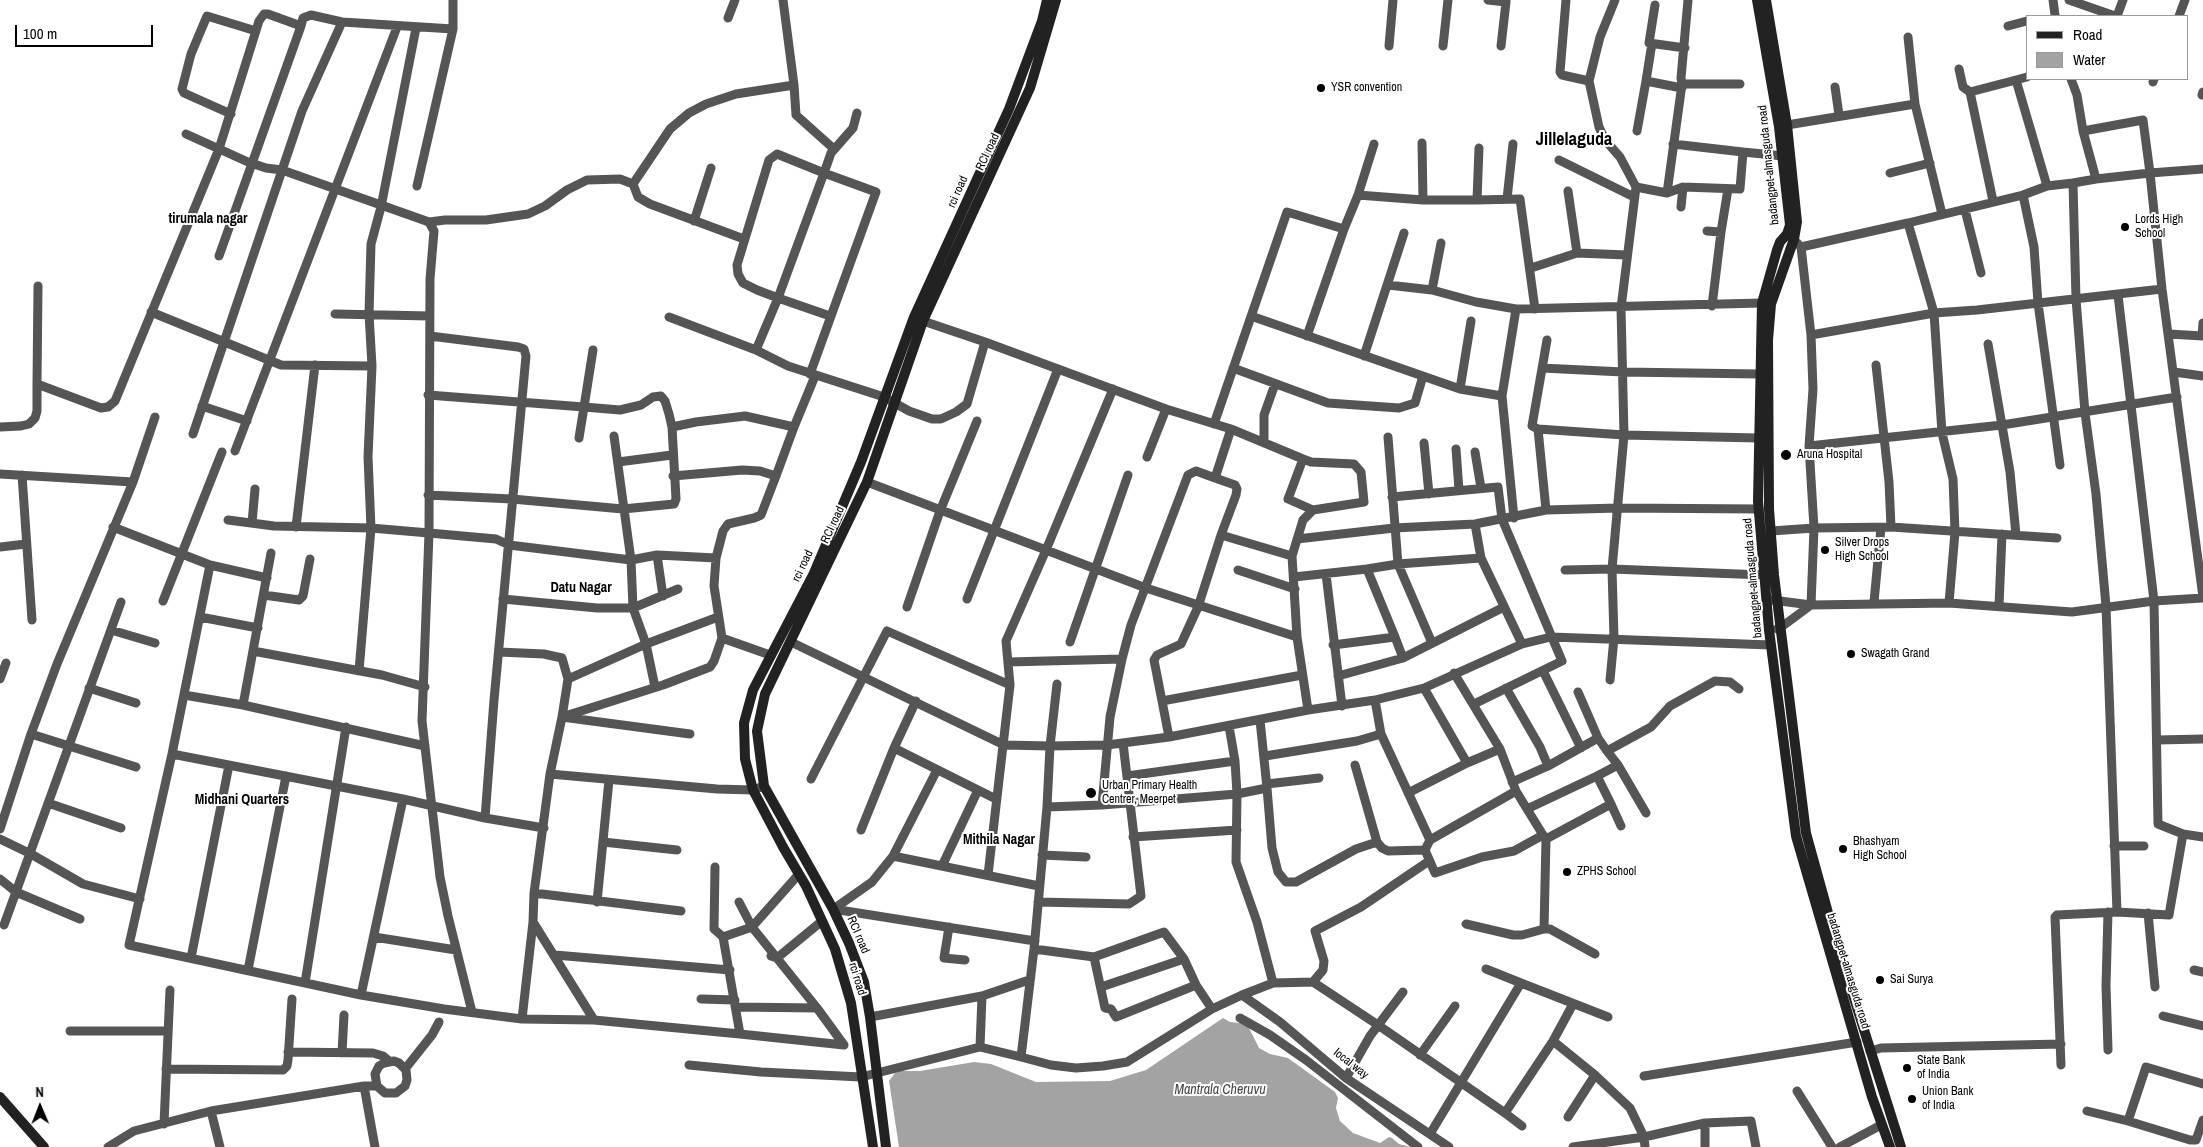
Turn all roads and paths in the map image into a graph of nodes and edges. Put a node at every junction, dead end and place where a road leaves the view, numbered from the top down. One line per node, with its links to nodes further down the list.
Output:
1 (453, 0): 31 (street)
2 (735, 0): 24 (street)
3 (783, 0): 46 (street)
4 (1047, 0): 169 (main road, rci road)
5 (1056, 0): 135 (main road, RCI road)
6 (1393, 0): 35 (street)
7 (1448, 0): 36 (street)
8 (1488, 0): 18 (street)
9 (1566, 0): 43 (street)
10 (1614, 0): 43 (street)
11 (1688, 0): 38 (street)
12 (1757, 0): 66 (main road, badangpet-almasguda road)
13 (1766, 0): 54 (main road, badangpet-almasguda road)
14 (2053, 0): 20 (street)
15 (2069, 0): 21 (street)
16 (2123, 0): 22 (street)
17 (2185, 0): 23 (street)
18 (1506, 1): 37 (street)
19 (1655, 5): 34 (street)
20 (2053, 15)
21 (2113, 15)
22 (2116, 15)
23 (2179, 15)
24 (728, 18)
25 (342, 22): 27 (street); 29 (street); 72 (street)
26 (2026, 22): 28 (street)
27 (301, 26): 32 (street); 69 (street)
28 (2008, 26)
29 (397, 27): 30 (street); 84 (street)
30 (416, 28): 31 (street); 94 (street)
31 (453, 29): 79 (street)
32 (256, 31): 52 (street); 52 (street)
33 (1908, 37): 50 (street)
34 (1652, 43): 38 (street); 44 (street)
35 (1389, 46)
36 (1443, 46)
37 (1501, 46)
38 (1684, 48): 47 (street)
39 (1959, 69): 49 (street)
40 (2026, 77): 41 (street)
41 (2016, 80): 49 (street); 80 (street)
42 (2070, 80): 56 (street)
43 (1589, 81): 81 (street)
44 (1646, 81): 47 (street); 55 (street)
45 (1740, 84): 47 (street)
46 (794, 85): 64 (street); 78 (street)
47 (1682, 86): 61 (street)
48 (1835, 87): 53 (street)
49 (1970, 92): 93 (street)
50 (1915, 104): 53 (street); 68 (street)
51 (857, 113): 64 (street)
52 (230, 114): 63 (street)
53 (1839, 115): 54 (street)
54 (1788, 125): 105 (main road, badangpet-almasguda road)
55 (1637, 131)
56 (2083, 131): 75 (street); 76 (street)
57 (186, 134): 63 (street)
58 (1374, 144): 87 (street)
59 (1422, 144): 91 (street)
60 (1513, 144): 90 (street)
61 (1674, 144): 65 (street); 86 (street)
62 (1479, 148): 92 (street)
63 (219, 149): 69 (street); 127 (street)
64 (834, 149): 73 (street)
65 (1743, 152): 66 (street); 83 (street)
66 (1783, 156): 105 (main road, badangpet-almasguda road)
67 (1559, 160): 89 (street)
68 (1930, 163): 74 (street); 97 (street)
69 (254, 164): 72 (street); 111 (street)
70 (711, 168): 98 (street)
71 (2203, 169): 75 (street)
72 (282, 170): 84 (street); 143 (street)
73 (824, 173): 106 (street); 119 (street); 132 (street)
74 (1890, 173)
75 (2150, 173): 76 (street); 116 (street)
76 (2096, 180): 77 (street)
77 (2073, 183): 80 (street); 120 (street)
78 (633, 184): 98 (street); 99 (street)
79 (417, 186)
80 (2047, 186): 88 (street)
81 (1636, 187): 86 (street); 89 (street)
82 (1683, 187): 83 (street); 86 (street); 95 (street)
83 (1728, 189): 103 (street)
84 (335, 190): 94 (street); 150 (street)
85 (1568, 191): 109 (street)
86 (1667, 193)
87 (1358, 195): 91 (street); 101 (street)
88 (2023, 195): 93 (street); 121 (street)
89 (1634, 197): 110 (street)
90 (1507, 199): 92 (street); 112 (street)
91 (1423, 200): 92 (street)
92 (1477, 200)
93 (1993, 201): 96 (street)
94 (381, 206): 99 (street); 130 (street)
95 (1681, 207)
96 (1965, 210): 97 (street); 113 (street)
97 (1942, 214): 100 (street)
98 (694, 220): 106 (street)
99 (428, 222): 131 (street)
100 (1908, 223): 108 (street); 128 (street)
101 (1344, 229): 133 (street); 141 (street)
102 (1707, 230): 103 (street)
103 (1721, 232): 123 (street)
104 (1404, 233): 114 (street)
105 (1790, 237): 108 (street); 122 (main road, badangpet-almasguda road); 242 (main road, badangpet-almasguda road)
106 (744, 239): 119 (street)
107 (1441, 243): 117 (street)
108 (1801, 247): 139 (street)
109 (1577, 253): 110 (street); 112 (street)
110 (1627, 255): 124 (street)
111 (219, 256)
112 (1531, 268): 126 (street)
113 (1981, 273)
114 (1388, 285): 117 (street); 149 (street)
115 (38, 286): 163 (street)
116 (2162, 289): 118 (street); 138 (street)
117 (1432, 290): 125 (street)
118 (2118, 295): 120 (street); 173 (street)
119 (778, 298): 132 (street); 148 (street)
120 (2076, 299): 121 (street); 177 (street)
121 (2038, 302): 128 (street); 179 (street)
122 (1762, 303): 123 (street); 159 (main road, badangpet-almasguda road)
123 (1712, 306): 124 (street)
124 (1620, 308): 126 (street); 157 (street)
125 (1516, 309): 126 (street); 168 (street)
126 (1536, 309)
127 (151, 312): 143 (street); 163 (street)
128 (1934, 313): 139 (street); 189 (street)
129 (335, 314): 130 (street)
130 (369, 314): 131 (street); 153 (street)
131 (430, 316): 140 (street)
132 (830, 316): 160 (street)
133 (1251, 316): 141 (street); 154 (street)
134 (669, 317): 148 (street)
135 (923, 321): 145 (street); 172 (main road, RCI road)
136 (1471, 321): 166 (street)
137 (2203, 323): 142 (street)
138 (2169, 334): 142 (street); 158 (street)
139 (1811, 335): 199 (street)
140 (430, 336): 167 (street); 171 (street)
141 (1307, 336): 149 (street)
142 (2202, 336)
143 (224, 340): 150 (street); 174 (street)
144 (1547, 340): 155 (street)
145 (985, 342): 156 (street); 172 (street)
146 (1988, 344): 183 (street)
147 (593, 350): 175 (street)
148 (756, 350): 160 (street)
149 (1364, 356): 161 (street)
150 (270, 362): 151 (street); 180 (street)
151 (315, 365): 153 (street); 236 (street)
152 (1876, 365): 196 (street)
153 (372, 366): 238 (street)
154 (1233, 368): 164 (street); 182 (street)
155 (1542, 368): 157 (street); 188 (street)
156 (1058, 369): 165 (street); 243 (street)
157 (1623, 372): 159 (street); 191 (street)
158 (2174, 372): 162 (street); 170 (street)
159 (1760, 374): 195 (main road, badangpet-almasguda road)
160 (812, 375): 169 (street); 186 (street)
161 (1423, 376): 164 (street); 166 (street)
162 (2203, 376)
163 (37, 384): 184 (street)
164 (1275, 384): 197 (street)
165 (1113, 389): 176 (street); 254 (street)
166 (1460, 389): 168 (street)
167 (428, 395): 171 (street); 221 (street)
168 (1502, 396): 230 (street)
169 (884, 397): 172 (street); 316 (main road, rci road)
170 (2177, 397): 173 (street); 279 (street)
171 (521, 402): 175 (street); 223 (street)
172 (895, 402): 216 (main road, RCI road)
173 (2131, 405): 177 (street); 284 (street)
174 (202, 406): 180 (street); 190 (street)
175 (584, 407): 185 (street); 193 (street)
176 (1166, 409): 182 (street); 205 (street)
177 (2085, 413): 179 (street); 290 (street)
178 (155, 416): 215 (street)
179 (2054, 417): 183 (street); 208 (street)
180 (247, 420): 202 (street)
181 (978, 421): 229 (street)
182 (1214, 424): 187 (street)
183 (2002, 425): 189 (street); 247 (street)
184 (0, 427)
185 (672, 427): 186 (street); 204 (street)
186 (794, 427): 213 (street)
187 (1231, 429): 197 (street); 214 (street)
188 (1538, 429): 191 (street); 227 (street)
189 (1942, 433): 196 (street); 244 (street)
190 (193, 434)
191 (1624, 434): 195 (street); 224 (street)
192 (614, 436): 207 (street)
193 (579, 438)
194 (1388, 438): 222 (street)
195 (1758, 438): 228 (main road, badangpet-almasguda road)
196 (1885, 438): 199 (street); 237 (street)
197 (1264, 443): 206 (street)
198 (1424, 443): 220 (street)
199 (1809, 446): 240 (street)
200 (1456, 449): 219 (street)
201 (222, 452): 256 (street)
202 (235, 452)
203 (1475, 452): 217 (street)
204 (672, 455): 207 (street); 212 (street)
205 (1147, 457)
206 (1303, 459): 226 (street); 226 (street)
207 (618, 462): 225 (street)
208 (2060, 465)
209 (0, 474): 211 (street)
210 (1128, 475): 265 (street)
211 (22, 476): 215 (street); 251 (street)
212 (673, 476): 213 (street); 225 (street)
213 (776, 476): 259 (street)
214 (1215, 478): 248 (street); 274 (street)
215 (133, 482): 235 (street)
216 (867, 482): 229 (street); 306 (main road, RCI road)
217 (1481, 488): 219 (street); 232 (street)
218 (255, 489): 233 (street)
219 (1459, 490): 220 (street)
220 (1429, 494): 222 (street)
221 (428, 495): 223 (street); 245 (street)
222 (1392, 498): 239 (street)
223 (512, 499): 225 (street); 252 (street)
224 (1618, 508): 227 (street); 228 (street); 267 (street)
225 (623, 509): 262 (street)
226 (1313, 510): 250 (street)
227 (1546, 510): 230 (street)
228 (1759, 510): 271 (main road, badangpet-almasguda road)
229 (940, 511): 243 (street); 291 (street)
230 (1514, 518): 232 (street)
231 (228, 520): 233 (street)
232 (1502, 520): 234 (street); 301 (street)
233 (252, 523): 236 (street)
234 (1475, 524): 239 (street); 260 (street)
235 (114, 527): 256 (street); 352 (street)
236 (296, 527): 238 (street)
237 (1891, 527): 241 (street); 244 (street)
238 (371, 528): 245 (street); 321 (street)
239 (1394, 528): 250 (street); 263 (street)
240 (1814, 528): 241 (street); 242 (street); 288 (street)
241 (1881, 528): 286 (street)
242 (1771, 531): 282 (main road, badangpet-almasguda road)
243 (994, 532): 254 (street); 281 (street)
244 (1955, 532): 246 (street); 287 (street)
245 (430, 533): 252 (street); 332 (street)
246 (2002, 534): 247 (street); 289 (street)
247 (2016, 535): 249 (street)
248 (1220, 536): 258 (street); 292 (street)
249 (2057, 538)
250 (1297, 539): 258 (street)
251 (26, 544): 253 (street); 297 (street)
252 (509, 545): 262 (street); 280 (street)
253 (0, 547)
254 (1046, 550): 265 (street); 319 (street)
255 (271, 553): 273 (street)
256 (182, 554): 264 (street); 283 (street)
257 (657, 555): 259 (street); 262 (street); 278 (street)
258 (1292, 556): 272 (street)
259 (716, 558): 295 (street)
260 (1482, 558): 263 (street); 293 (street)
261 (310, 559): 277 (street)
262 (631, 560): 294 (street)
263 (1398, 564): 266 (street); 310 (street)
264 (210, 565): 273 (street); 296 (street)
265 (1095, 569): 274 (street); 307 (street)
266 (1367, 569): 270 (street); 303 (street)
267 (1612, 569): 269 (street); 271 (street); 305 (street)
268 (1238, 570): 276 (street)
269 (1565, 570)
270 (1326, 574): 272 (street); 312 (street)
271 (1764, 575): 282 (main road, badangpet-almasguda road)
272 (1294, 577): 276 (street)
273 (267, 578): 277 (street)
274 (1146, 588): 292 (street); 318 (street)
275 (678, 589): 278 (street)
276 (1295, 589): 302 (street)
277 (264, 595): 298 (street)
278 (663, 596): 294 (street)
279 (2203, 598): 284 (street)
280 (503, 599): 294 (street); 315 (street)
281 (967, 599)
282 (1771, 600): 288 (street); 299 (main road, badangpet-almasguda road)
283 (163, 601)
284 (2154, 601): 290 (street); 358 (street)
285 (121, 602): 300 (street)
286 (1874, 602): 287 (street); 288 (street)
287 (1949, 603): 289 (street)
288 (1811, 605): 299 (street)
289 (1999, 606): 290 (street)
290 (2106, 606): 420 (street)
291 (907, 607)
292 (1198, 607): 302 (street); 340 (street)
293 (1504, 607): 310 (street); 311 (street)
294 (633, 608): 309 (street)
295 (718, 616): 304 (street); 309 (street)
296 (200, 617): 298 (street); 339 (street)
297 (32, 620)
298 (258, 628): 314 (street)
299 (1775, 629): 313 (main road, badangpet-almasguda road); 506 (main road, badangpet-almasguda road)
300 (111, 630): 308 (street); 334 (street)
301 (1551, 636): 305 (street); 311 (street); 322 (street)
302 (1296, 637): 324 (street)
303 (1395, 637): 312 (street); 317 (street)
304 (722, 638): 316 (street); 333 (street)
305 (1614, 638): 313 (street); 329 (street)
306 (791, 642): 326 (street); 388 (main road, RCI road)
307 (1070, 642)
308 (155, 643)
309 (646, 644): 327 (street); 333 (street)
310 (1432, 644): 317 (street)
311 (1522, 644): 323 (street)
312 (1334, 645): 325 (street)
313 (1771, 645): 502 (main road, badangpet-almasguda road)
314 (253, 651): 321 (street); 345 (street)
315 (499, 652): 327 (street); 405 (street)
316 (770, 655): 390 (main road, rci road)
317 (1403, 658): 325 (street)
318 (1122, 659): 319 (street); 363 (street)
319 (1008, 662): 331 (street)
320 (6, 663): 328 (street)
321 (359, 671): 332 (street)
322 (1543, 671): 336 (street); 366 (street)
323 (1454, 673): 335 (street); 344 (street)
324 (1302, 675): 340 (street); 347 (street)
325 (1338, 676): 346 (street)
326 (863, 677): 331 (street); 342 (street); 384 (street)
327 (568, 678): 348 (street)
328 (0, 679)
329 (1610, 680)
330 (1057, 684): 362 (street)
331 (1010, 685): 360 (street)
332 (425, 687): 361 (street)
333 (655, 687): 348 (street)
334 (89, 688): 343 (street); 364 (street)
335 (1424, 688): 341 (street); 372 (street)
336 (1506, 688): 344 (street); 376 (street)
337 (1739, 689): 368 (street)
338 (1578, 692): 356 (street)
339 (184, 695): 345 (street); 369 (street)
340 (1162, 700): 355 (street)
341 (1375, 700): 346 (street); 354 (street)
342 (916, 701): 360 (street); 365 (street)
343 (136, 703)
344 (1474, 704): 367 (street)
345 (243, 705): 351 (street)
346 (1342, 706): 347 (street)
347 (1308, 710): 349 (street)
348 (562, 717): 353 (street); 379 (street)
349 (1260, 720): 350 (street); 370 (street)
350 (1228, 726): 355 (street); 371 (street)
351 (346, 727): 361 (street); 387 (street)
352 (31, 734): 364 (street); 409 (street)
353 (690, 734)
354 (1381, 734): 370 (street); 394 (street)
355 (1169, 737): 359 (street)
356 (1598, 738): 366 (street); 368 (street)
357 (2203, 739): 358 (street)
358 (2157, 740): 412 (street)
359 (1123, 743): 363 (street); 381 (street)
360 (1004, 745): 362 (street); 396 (street)
361 (425, 746): 400 (street)
362 (1050, 746): 363 (street); 402 (street)
363 (1106, 746): 401 (street)
364 (68, 747): 377 (street); 397 (street)
365 (894, 748): 378 (street); 410 (street)
366 (1581, 748): 376 (street)
367 (1500, 749): 372 (street); 386 (street)
368 (1607, 751): 375 (street)
369 (172, 754): 373 (street); 437 (street)
370 (1265, 756): 389 (street)
371 (1235, 761): 381 (street); 393 (street)
372 (1466, 763): 394 (street)
373 (229, 765): 380 (street); 461 (street)
374 (1355, 765): 419 (street)
375 (1618, 765): 382 (street); 404 (street)
376 (1548, 766): 386 (street)
377 (136, 767)
378 (937, 770): 391 (street); 426 (street)
379 (550, 774): 385 (street); 408 (street)
380 (286, 776): 387 (street); 465 (street)
381 (1127, 776): 398 (street)
382 (1597, 776): 399 (street); 403 (street)
383 (1319, 778): 389 (street)
384 (811, 779)
385 (609, 780): 390 (street); 418 (street)
386 (1512, 782): 392 (street)
387 (338, 785): 395 (street); 469 (street)
388 (764, 786): 390 (street); 441 (main road, RCI road)
389 (1267, 786): 393 (street); 419 (street)
390 (753, 790): 431 (main road, rci road)
391 (978, 790): 396 (street); 429 (street)
392 (1516, 791): 403 (street); 417 (street)
393 (1237, 794): 398 (street); 411 (street)
394 (1408, 794): 417 (street)
395 (403, 798): 400 (street); 453 (street)
396 (996, 799): 432 (street)
397 (48, 803): 407 (street); 424 (street)
398 (1129, 803): 401 (street); 413 (street)
399 (1611, 804): 406 (street); 414 (street)
400 (433, 805): 405 (street); 456 (street)
401 (1102, 805): 402 (street)
402 (1047, 807): 425 (street)
403 (1527, 809): 414 (street)
404 (1646, 813)
405 (485, 818): 408 (street)
406 (1621, 826)
407 (121, 828)
408 (544, 828): 436 (street)
409 (0, 829)
410 (861, 830)
411 (1237, 830): 413 (street); 470 (street)
412 (2183, 834): 415 (street); 444 (street)
413 (1133, 837): 440 (street)
414 (1544, 837): 428 (street); 452 (street)
415 (2203, 837)
416 (0, 839): 424 (street)
417 (1430, 840): 423 (street)
418 (603, 842): 422 (street); 438 (street)
419 (1377, 842): 423 (street)
420 (2114, 846): 421 (street); 443 (street)
421 (2144, 846)
422 (677, 850)
423 (1425, 850): 428 (street)
424 (31, 854): 435 (street); 437 (street)
425 (1042, 855): 427 (street); 434 (street)
426 (893, 856): 429 (street); 441 (street)
427 (1086, 857)
428 (1429, 861): 468 (street)
429 (942, 866): 432 (street)
430 (715, 867): 454 (street)
431 (799, 874): 446 (main road, rci road); 451 (street)
432 (988, 875): 434 (street)
433 (0, 879): 435 (street)
434 (1039, 886): 440 (street)
435 (16, 892): 445 (street); 448 (street)
436 (534, 893): 438 (street); 447 (street)
437 (140, 899): 461 (street)
438 (597, 902): 442 (street)
439 (739, 902): 451 (street)
440 (1038, 902): 455 (street)
441 (834, 909): 450 (street); 490 (main road, RCI road)
442 (681, 911)
443 (2113, 912): 444 (street); 503 (street); 505 (street)
444 (2148, 913): 474 (street)
445 (80, 919)
446 (822, 921): 459 (street); 519 (main road, rci road)
447 (533, 922): 458 (street); 493 (street)
448 (4, 924)
449 (1466, 924): 452 (street)
450 (950, 927): 455 (street); 463 (street)
451 (752, 928): 454 (street); 459 (street)
452 (1544, 928): 457 (street)
453 (374, 937): 456 (street); 477 (street)
454 (722, 937): 466 (street)
455 (1034, 945): 460 (street); 467 (street)
456 (456, 950): 487 (street)
457 (1595, 954)
458 (555, 955): 466 (street); 494 (street)
459 (774, 957): 485 (street)
460 (1094, 957): 462 (street); 473 (street)
461 (191, 958): 465 (street)
462 (1184, 959): 472 (street); 473 (street)
463 (965, 960)
464 (1486, 969): 471 (street)
465 (248, 970): 469 (street)
466 (730, 970): 482 (street)
467 (1030, 980): 479 (street); 510 (street)
468 (1313, 982): 470 (street); 496 (street)
469 (305, 983): 477 (street)
470 (1274, 983): 478 (street)
471 (1521, 983): 483 (street); 521 (street)
472 (1196, 985): 473 (street); 486 (street)
473 (1100, 987)
474 (2155, 987)
475 (170, 990): 499 (street)
476 (1402, 992): 496 (street)
477 (361, 995): 487 (street)
478 (1242, 995): 486 (street); 520 (street, local way)
479 (982, 996): 490 (street); 504 (street)
480 (292, 999): 507 (street)
481 (701, 999): 482 (street)
482 (736, 1004): 485 (street); 500 (street)
483 (1574, 1004): 491 (street); 501 (street)
484 (1455, 1006): 509 (street)
485 (818, 1008): 500 (street)
486 (1212, 1009): 510 (street)
487 (472, 1012): 493 (street)
488 (344, 1015): 508 (street)
489 (2162, 1016): 497 (street)
490 (870, 1017): 516 (main road, RCI road)
491 (1608, 1017)
492 (1240, 1018): 548 (street)
493 (522, 1019): 494 (street)
494 (594, 1020): 500 (street)
495 (439, 1022): 515 (street)
496 (1378, 1024): 509 (street); 520 (street)
497 (2203, 1026)
498 (70, 1031): 499 (street)
499 (168, 1031): 514 (street)
500 (740, 1034)
501 (1553, 1041): 517 (street); 531 (street)
502 (1857, 1042): 518 (street); 527 (main road, badangpet-almasguda road)
503 (2061, 1044): 506 (street); 513 (street)
504 (980, 1047): 510 (street); 516 (street)
505 (2108, 1050)
506 (1870, 1051): 526 (main road, badangpet-almasguda road)
507 (288, 1052): 508 (street); 514 (street)
508 (342, 1053): 511 (street)
509 (1420, 1055): 521 (street)
510 (1021, 1057)
511 (389, 1061): 515 (street); 524 (street)
512 (689, 1065): 519 (street)
513 (2060, 1065)
514 (166, 1069): 536 (street)
515 (405, 1069): 524 (street)
516 (877, 1073): 519 (street); 547 (main road, RCI road)
517 (1596, 1075): 532 (street); 540 (street)
518 (1644, 1076)
519 (862, 1077): 546 (main road, rci road)
520 (1346, 1078): 539 (street, local way)
521 (1461, 1081): 531 (street); 539 (street)
522 (2203, 1084): 534 (street)
523 (364, 1086): 524 (street); 529 (street); 545 (street)
524 (376, 1086)
525 (1797, 1091): 554 (street)
526 (1883, 1094): 527 (main road); 557 (main road, badangpet-almasguda road)
527 (1872, 1097): 537 (main road, badangpet-almasguda road)
528 (0, 1098): 542 (main road)
529 (211, 1111): 536 (street); 544 (street)
530 (2088, 1111): 534 (street)
531 (1505, 1113): 538 (street)
532 (1568, 1117)
533 (2203, 1120): 534 (street)
534 (2128, 1121)
535 (1705, 1123): 540 (street); 552 (street); 553 (street)
536 (164, 1124): 543 (street)
537 (1881, 1125): 555 (street); 556 (main road, badangpet-almasguda road)
538 (1522, 1126)
539 (1430, 1134): 549 (street, local way)
540 (1644, 1137): 541 (street); 551 (street)
541 (1588, 1146): 550 (street)
542 (44, 1147)
543 (108, 1147)
544 (220, 1147)
545 (374, 1147)
546 (873, 1147)
547 (886, 1147)
548 (1418, 1147)
549 (1449, 1147)
550 (1573, 1147)
551 (1645, 1147)
552 (1705, 1147)
553 (1756, 1147)
554 (1832, 1147)
555 (1840, 1147)
556 (1890, 1147)
557 (1901, 1147)

